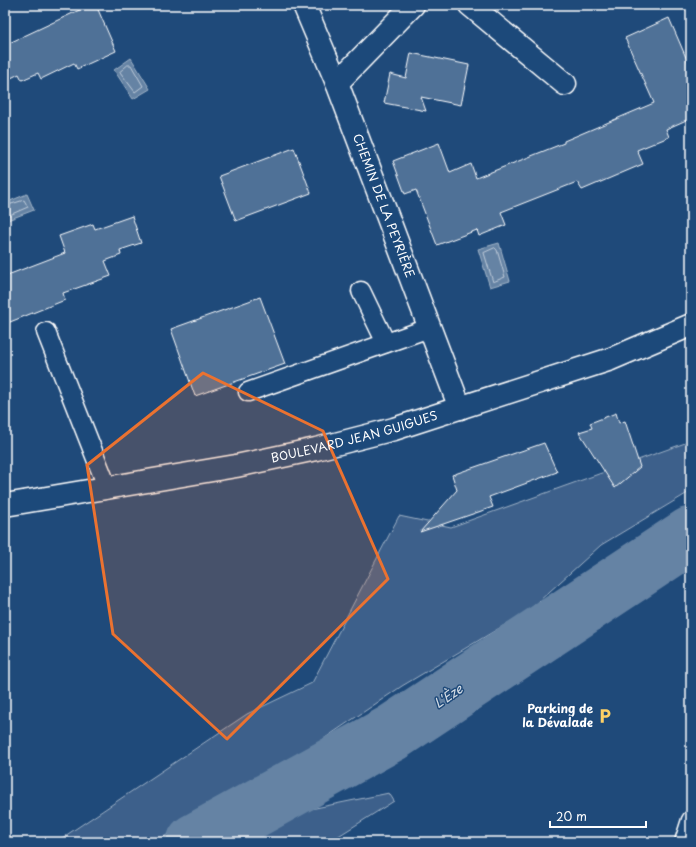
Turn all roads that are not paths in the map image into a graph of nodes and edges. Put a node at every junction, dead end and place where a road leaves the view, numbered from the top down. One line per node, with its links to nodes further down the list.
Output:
1 (304, 5): 4 (main road, CHEMIN DE LA PEYRIÈRE)
2 (413, 5): 4 (main road)
3 (470, 5): 5 (main road)
4 (337, 83): 8 (main road, CHEMIN DE LA PEYRIÈRE)
5 (565, 84)
6 (362, 291): 10 (lane)
7 (691, 325): 12 (main road, BOULEVARD JEAN GUIGUES)
8 (430, 328): 10 (lane); 12 (main road, CHEMIN DE LA PEYRIÈRE)
9 (46, 332): 13 (lane)
10 (386, 343): 11 (lane)
11 (248, 392)
12 (460, 408): 13 (main road, BOULEVARD JEAN GUIGUES)
13 (108, 489): 14 (main road, BOULEVARD JEAN GUIGUES)
14 (5, 505)
15 (691, 820): 16 (lane)
16 (684, 842)

